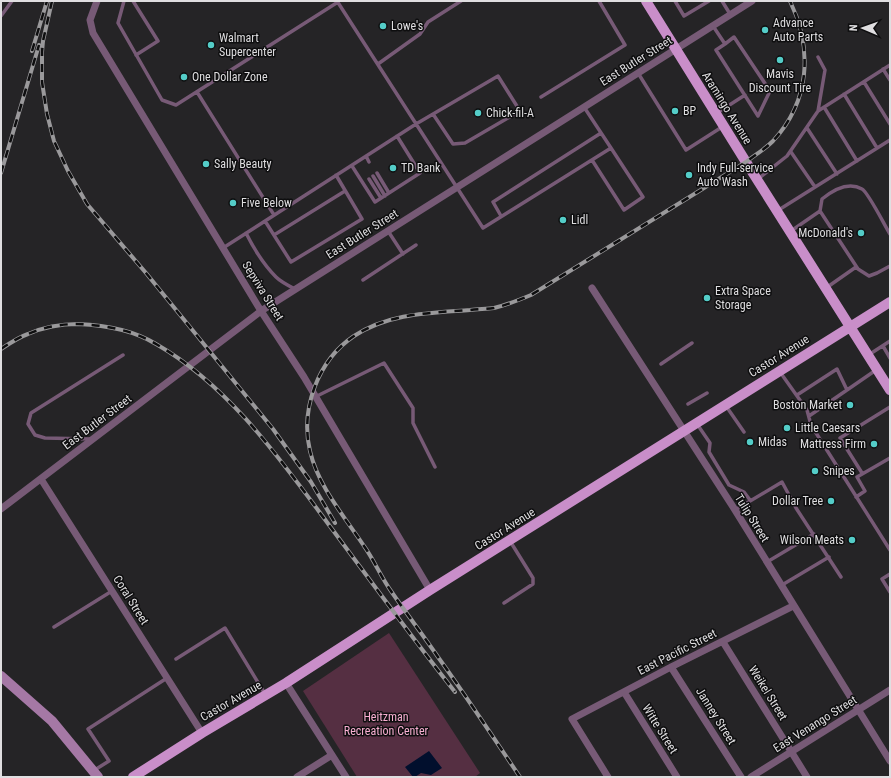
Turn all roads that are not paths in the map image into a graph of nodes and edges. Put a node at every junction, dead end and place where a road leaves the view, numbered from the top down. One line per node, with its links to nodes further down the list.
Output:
1 (12, 1): 16 (lane)
2 (97, 1): 76 (street, Sepviva Street)
3 (124, 1): 20 (lane)
4 (133, 1): 20 (lane)
5 (461, 1): 22 (lane)
6 (599, 1): 31 (lane)
7 (646, 1): 19 (main road, Aramingo Avenue)
8 (675, 1): 14 (lane)
9 (699, 1): 14 (lane)
10 (709, 1): 14 (lane)
11 (722, 1): 15 (lane)
12 (752, 1): 15 (street, East Butler Street)
13 (338, 2): 22 (lane); 28 (lane)
14 (702, 6)
15 (730, 14): 17 (street, East Butler Street)
16 (1, 16)
17 (713, 26): 18 (lane); 19 (street, East Butler Street)
18 (725, 44): 30 (lane); 30 (lane)
19 (676, 48): 25 (street, East Butler Street); 35 (main road, Aramingo Avenue)
20 (136, 55): 28 (lane)
21 (818, 57): 34 (lane)
22 (378, 64): 37 (lane)
23 (890, 65): 24 (lane)
24 (883, 69): 26 (lane); 27 (lane)
25 (638, 73): 32 (street, East Butler Street); 39 (lane)
26 (890, 80)
27 (864, 82): 29 (lane); 38 (lane)
28 (197, 92): 67 (lane)
29 (844, 94): 33 (lane); 45 (lane)
30 (745, 95): 35 (lane)
31 (541, 97)
32 (584, 107): 41 (lane); 60 (street, East Butler Street)
33 (824, 107): 34 (lane); 50 (lane)
34 (818, 111): 40 (lane)
35 (716, 113): 39 (main road, Aramingo Avenue)
36 (433, 114): 36 (lane); 37 (lane)
37 (416, 124): 42 (lane); 60 (lane)
38 (890, 124)
39 (723, 126): 59 (main road, Aramingo Avenue)
40 (807, 128): 46 (lane); 55 (lane)
41 (601, 133): 44 (lane); 68 (lane)
42 (397, 136): 47 (lane); 63 (lane)
43 (890, 140): 45 (lane)
44 (611, 148): 48 (lane); 48 (lane)
45 (877, 148): 50 (lane)
46 (791, 152): 59 (lane); 61 (lane)
47 (364, 157): 49 (lane); 51 (lane)
48 (592, 160): 68 (lane)
49 (358, 161): 52 (lane); 53 (lane)
50 (857, 161): 55 (lane)
51 (367, 163)
52 (352, 166): 56 (lane); 64 (lane)
53 (361, 167)
54 (377, 174): 63 (lane)
55 (837, 174): 61 (lane)
56 (336, 175): 62 (lane); 67 (lane)
57 (373, 176): 64 (lane)
58 (368, 178): 64 (lane)
59 (757, 180): 65 (main road, Aramingo Avenue)
60 (456, 187): 68 (lane); 70 (street, East Butler Street)
61 (816, 187): 65 (lane)
62 (345, 191): 74 (lane); 74 (lane)
63 (389, 193): 64 (lane)
64 (383, 197)
65 (777, 211): 71 (main road, Aramingo Avenue)
66 (820, 211): 71 (lane); 73 (lane); 79 (lane)
67 (274, 215): 69 (lane)
68 (501, 216)
69 (265, 221): 72 (lane); 74 (lane)
70 (388, 231): 77 (lane); 83 (street, East Butler Street)
71 (790, 232): 82 (main road, Aramingo Avenue)
72 (246, 233): 76 (lane); 83 (lane)
73 (890, 234)
74 (274, 235)
75 (416, 245): 77 (lane)
76 (223, 248): 85 (street, Sepviva Street)
77 (403, 254): 80 (lane)
78 (890, 266): 79 (lane)
79 (856, 267): 82 (lane)
80 (362, 280)
81 (592, 288): 106 (street, Tulip Street)
82 (826, 288): 86 (main road, Aramingo Avenue)
83 (295, 289): 85 (street, East Butler Street)
84 (890, 303): 86 (main road, Castor Avenue)
85 (261, 311): 99 (street, Sepviva Street); 108 (street, East Butler Street)
86 (850, 326): 90 (main road, Aramingo Avenue); 95 (main road, Castor Avenue)
87 (692, 343): 93 (lane)
88 (889, 344): 89 (lane)
89 (883, 346): 90 (lane); 92 (lane)
90 (869, 355): 94 (main road, Aramingo Avenue)
91 (123, 356): 108 (lane)
92 (890, 358)
93 (661, 364)
94 (877, 370): 96 (main road, Aramingo Avenue); 97 (lane)
95 (780, 371): 100 (lane); 102 (main road, Castor Avenue)
96 (888, 384)
97 (847, 390): 100 (lane); 104 (lane)
98 (707, 393): 101 (lane)
99 (315, 396): 110 (lane); 125 (street, Sepviva Street)
100 (797, 396): 104 (lane)
101 (688, 404)
102 (726, 406): 105 (main road, Castor Avenue); 107 (lane)
103 (890, 407): 111 (lane)
104 (809, 416): 113 (lane)
105 (697, 424): 106 (main road, Castor Avenue); 114 (lane)
106 (685, 431): 116 (street, Tulip Street); 118 (main road, Castor Avenue)
107 (744, 432)
108 (93, 439): 112 (street, East Butler Street)
109 (890, 458): 111 (lane)
110 (435, 467)
111 (862, 474): 113 (lane)
112 (41, 479): 115 (street, East Butler Street); 126 (street, Coral Street)
113 (856, 497): 119 (lane)
114 (750, 500): 116 (lane); 117 (lane)
115 (1, 509)
116 (734, 510): 121 (street, Tulip Street)
117 (814, 534): 120 (lane); 121 (lane)
118 (509, 541): 125 (main road, Castor Avenue); 128 (lane)
119 (890, 550)
120 (829, 557): 123 (lane); 124 (lane)
121 (766, 562): 124 (street, Tulip Street)
122 (890, 574): 127 (lane)
123 (841, 577)
124 (781, 586): 129 (street, Tulip Street)
125 (430, 590): 136 (main road, Castor Avenue)
126 (112, 591): 130 (lane); 135 (street, Coral Street)
127 (890, 592)
128 (504, 603)
129 (793, 606): 131 (street, East Pacific Street); 140 (street, Tulip Street)
130 (54, 627)
131 (724, 642): 133 (street, East Pacific Street); 142 (street, Weikel Street)
132 (176, 659): 139 (lane)
133 (672, 667): 138 (street, East Pacific Street); 151 (street, Janney Street)
134 (1, 676): 145 (main road)
135 (167, 678): 141 (street, Coral Street); 145 (lane)
136 (286, 683): 139 (main road, Castor Avenue); 143 (street)
137 (890, 690): 140 (street, East Venango Street)
138 (624, 692): 149 (street, East Pacific Street); 150 (street, Witte Street)
139 (266, 695): 141 (main road, Castor Avenue)
140 (859, 709): 142 (street, East Venango Street); 144 (street, Tulip Street)
141 (202, 733): 146 (main road, Castor Avenue)
142 (791, 751): 152 (street, East Venango Street); 153 (street, Weikel Street)
143 (332, 755): 147 (street); 148 (street)
144 (890, 761)
145 (95, 774)
146 (133, 777)
147 (297, 777)
148 (346, 777)
149 (608, 777)
150 (677, 777)
151 (741, 777)
152 (751, 777)
153 (807, 777)

